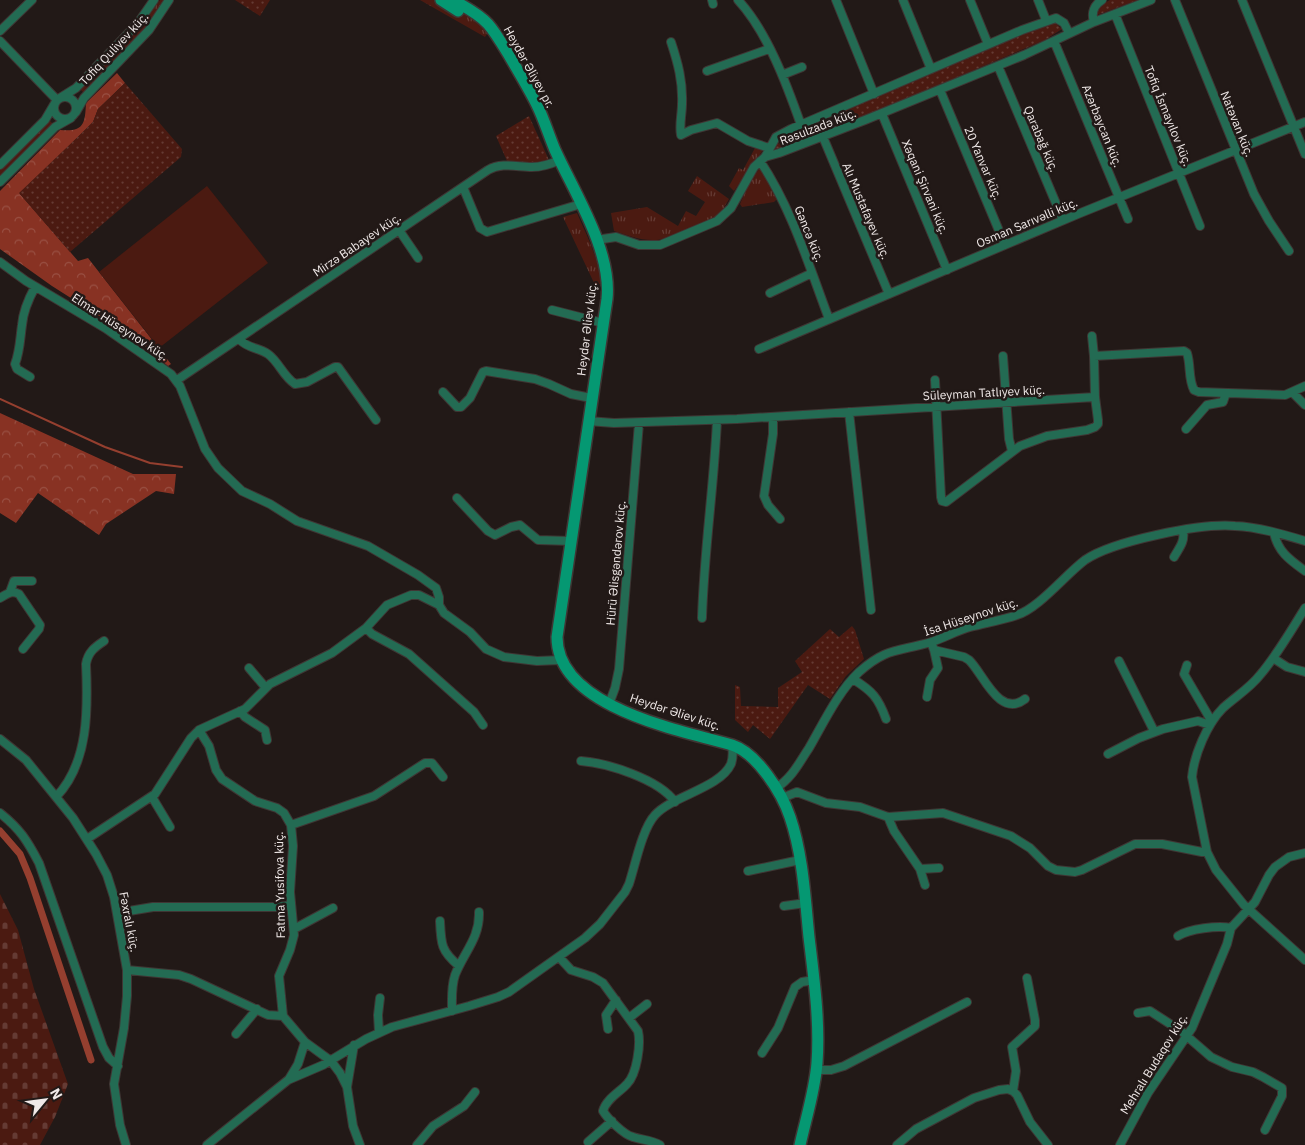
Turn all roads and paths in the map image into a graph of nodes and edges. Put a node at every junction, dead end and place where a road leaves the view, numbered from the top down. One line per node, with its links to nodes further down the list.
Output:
1 (32, 0): 18 (street)
2 (154, 0): 32 (street, Tofiq Quliyev küç.)
3 (169, 0): 34 (street, Tofiq Quliyev küç.)
4 (442, 0): 38 (main road)
5 (453, 0): 38 (main road, Heydər Əliyev pr.)
6 (738, 0): 24 (street)
7 (836, 0): 31 (street)
8 (903, 0): 27 (street)
9 (970, 0): 23 (street)
10 (1038, 0): 16 (street)
11 (1102, 0): 17 (street)
12 (1151, 0): 15 (street)
13 (1175, 0): 41 (street, Natəvan küç.)
14 (1242, 0): 37 (street)
15 (1115, 14): 17 (street); 46 (street, Tofiq İsmayılov küç.)
16 (1046, 20): 19 (street); 23 (street)
17 (1094, 22): 19 (street, Rəsulzadə küç.)
18 (0, 31)
19 (1069, 33): 21 (street, Rəsulzadə küç.)
20 (0, 41): 32 (street)
21 (1054, 41): 25 (street, Rəsulzadə küç.); 49 (street, Azərbaycan küç.)
22 (671, 42): 40 (street)
23 (988, 44): 27 (street)
24 (769, 49): 28 (street); 29 (street)
25 (998, 66): 30 (street, Rəsulzadə küç.); 52 (street, Qarabağ küç.)
26 (802, 67): 29 (street)
27 (931, 69): 31 (street)
28 (707, 71)
29 (782, 75): 36 (street)
30 (940, 90): 33 (street, Rəsulzadə küç.); 56 (street, 20 Yanvar küç.)
31 (874, 94): 36 (street)
32 (57, 100): 34 (street); 34 (street); 45 (street)
33 (882, 114): 39 (street, Rəsulzadə küç.); 60 (street, Xəqani Şirvani küç.)
34 (73, 115): 47 (street)
35 (1305, 122): 37 (street, Osman Sarıvəlli küç.)
36 (801, 125): 40 (street)
37 (1294, 126): 41 (street, Osman Sarıvəlli küç.); 42 (street)
38 (549, 136): 44 (main road, Heydər Əliev küç.)
39 (823, 137): 43 (street, Rəsulzadə küç.); 64 (street, Alı Mustafayev küç.)
40 (769, 148): 43 (street)
41 (1235, 150): 46 (street, Osman Sarıvəlli küç.); 57 (street, Natəvan küç.)
42 (1305, 154)
43 (763, 159): 55 (street); 61 (street, Gəncə küç.)
44 (560, 160): 48 (street, Mirzə Babayev küç.); 50 (main road, Heydər Əliev küç.)
45 (0, 165)
46 (1179, 173): 49 (street, Osman Sarıvəlli küç.); 53 (street, Tofiq İsmayılov küç.)
47 (0, 182)
48 (463, 187): 50 (street); 54 (street, Mirzə Babayev küç.)
49 (1119, 197): 51 (street, Azərbaycan küç.); 52 (street, Osman Sarıvəlli küç.)
50 (581, 204): 55 (main road, Heydər Əliev küç.)
51 (1128, 219)
52 (1063, 220): 56 (street, Osman Sarıvəlli küç.)
53 (1200, 226)
54 (399, 230): 58 (street); 69 (street, Mirzə Babayev küç.)
55 (596, 240): 67 (main road, Heydər Əliev küç.)
56 (1005, 245): 60 (street, Osman Sarıvəlli küç.)
57 (1289, 250)
58 (418, 258)
59 (0, 262): 62 (street, Elmar Hüseynov küç.)
60 (947, 270): 64 (street, Osman Sarıvəlli küç.)
61 (812, 273): 63 (street); 66 (street, Gəncə küç.)
62 (35, 287): 73 (street); 74 (street, Elmar Hüseynov küç.)
63 (770, 293)
64 (889, 294): 66 (street, Osman Sarıvəlli küç.)
65 (552, 310): 67 (street)
66 (829, 319): 70 (street, Osman Sarıvəlli küç.)
67 (603, 323): 81 (main road, Heydər Əliev küç.)
68 (1092, 336): 72 (street)
69 (239, 339): 74 (street, Mirzə Babayev küç.); 87 (street)
70 (759, 349)
71 (1003, 356): 82 (street)
72 (1094, 356): 79 (street); 80 (street)
73 (30, 377)
74 (177, 380): 104 (street, Elmar Hüseynov küç.)
75 (935, 380): 84 (street)
76 (1305, 386): 78 (street)
77 (443, 392): 81 (street)
78 (1294, 392): 79 (street); 83 (street)
79 (1226, 393): 91 (street)
80 (1095, 397): 82 (street, Süleyman Tatlıyev küç.); 92 (street)
81 (591, 398): 89 (main road, Heydər Əliev küç.)
82 (1006, 403): 84 (street, Süleyman Tatlıyev küç.); 92 (street)
83 (1305, 405)
84 (937, 407): 85 (street, Süleyman Tatlıyev küç.); 92 (street)
85 (849, 412): 86 (street, Süleyman Tatlıyev küç.); 106 (street)
86 (773, 417): 88 (street, Süleyman Tatlıyev küç.); 94 (street)
87 (376, 420)
88 (717, 420): 90 (street, Süleyman Tatlıyev küç.); 107 (street)
89 (588, 421): 90 (street, Süleyman Tatlıyev küç.); 97 (main road, Heydər Əliev küç.)
90 (639, 423): 122 (street, Hürü Əlisgəndərov küç.)
91 (1186, 428)
92 (1012, 451)
93 (457, 498): 97 (street)
94 (780, 519)
95 (1184, 531): 96 (street, İsa Hüseynov küç.); 99 (street); 110 (street, İsa Hüseynov küç.)
96 (1274, 533): 98 (street, İsa Hüseynov küç.); 100 (street)
97 (571, 541): 113 (main road, Heydər Əliev küç.)
98 (1305, 541)
99 (1174, 557)
100 (1305, 572)
101 (32, 581): 102 (street)
102 (10, 592): 103 (street); 111 (street)
103 (0, 598)
104 (439, 605): 108 (street); 113 (street, Elmar Hüseynov küç.)
105 (1305, 608): 112 (street)
106 (871, 610)
107 (702, 618)
108 (366, 628): 119 (street); 126 (street)
109 (104, 641): 136 (street)
110 (932, 646): 118 (street, İsa Hüseynov küç.); 120 (street); 121 (street)
111 (23, 649)
112 (1273, 658): 117 (street); 125 (street)
113 (561, 660): 122 (main road, Heydər Əliev küç.)
114 (1118, 661): 128 (street)
115 (1187, 665): 125 (street)
116 (249, 668): 119 (street)
117 (1305, 672)
118 (853, 679): 124 (street); 135 (street, İsa Hüseynov küç.)
119 (266, 688): 123 (street)
120 (927, 697)
121 (1025, 699)
122 (609, 704): 131 (main road, Heydər Əliev küç.)
123 (240, 711): 127 (street); 130 (street)
124 (886, 719)
125 (1211, 723): 128 (street); 144 (street)
126 (484, 725)
127 (199, 730): 137 (street); 141 (street, Fatma Yusifova küç.)
128 (1154, 731): 132 (street)
129 (0, 740): 136 (street, Fəxralı küç.)
130 (268, 740)
131 (732, 745): 135 (main road, Heydər Əliev küç.); 138 (street)
132 (1108, 754)
133 (580, 761): 138 (street)
134 (443, 777): 141 (street)
135 (779, 793): 140 (street); 146 (main road, Heydər Əliev küç.)
136 (56, 797): 143 (street, Fəxralı küç.)
137 (152, 797): 142 (street); 143 (street)
138 (675, 802): 162 (street)
139 (0, 812): 185 (street)
140 (888, 817): 144 (street); 148 (street)
141 (291, 825): 152 (street, Fatma Yusifova küç.)
142 (170, 827)
143 (87, 839): 156 (street, Fəxralı küç.)
144 (1207, 852): 155 (street)
145 (1305, 853): 155 (street, Mehralı Budaqov küç.)
146 (800, 860): 149 (street); 151 (main road, Heydər Əliev küç.)
147 (939, 868): 148 (street)
148 (920, 869): 150 (street)
149 (748, 871)
150 (925, 885)
151 (806, 903): 153 (street); 167 (main road, Heydər Əliev küç.)
152 (290, 905): 156 (street); 160 (street, Fatma Yusifova küç.)
153 (784, 906)
154 (333, 908): 160 (street)
155 (1248, 909): 159 (street, Mehralı Budaqov küç.); 163 (street)
156 (117, 912): 165 (street, Fəxralı küç.)
157 (479, 912): 164 (street)
158 (440, 921): 164 (street)
159 (1231, 928): 161 (street); 180 (street, Mehralı Budaqov küç.)
160 (294, 929): 175 (street, Fatma Yusifova küç.)
161 (1178, 936)
162 (559, 957): 169 (street); 173 (street)
163 (1305, 960)
164 (459, 966): 173 (street)
165 (127, 970): 172 (street); 185 (street, Fəxralı küç.)
166 (1027, 978): 189 (street)
167 (814, 980): 183 (street); 186 (main road, Heydər Əliev küç.)
168 (380, 998): 178 (street)
169 (616, 1000): 176 (street); 177 (street)
170 (967, 1002): 186 (street)
171 (647, 1004): 176 (street)
172 (257, 1009): 175 (street); 179 (street)
173 (452, 1011): 178 (street)
174 (1138, 1013): 180 (street)
175 (283, 1016): 181 (street)
176 (629, 1018): 191 (street)
177 (608, 1028)
178 (379, 1032): 182 (street)
179 (236, 1034)
180 (1187, 1036): 192 (street); 202 (street, Mehralı Budaqov küç.)
181 (305, 1042): 184 (street); 187 (street)
182 (354, 1045): 184 (street); 188 (street)
183 (762, 1052)
184 (330, 1061): 187 (street); 188 (street)
185 (118, 1066): 194 (street, Fəxralı küç.)
186 (816, 1070): 199 (main road, Heydər Əliev küç.)
187 (288, 1080): 195 (street)
188 (347, 1086): 196 (street)
189 (1013, 1091): 200 (street); 201 (street)
190 (475, 1092): 197 (street)
191 (612, 1121): 193 (street); 198 (street)
192 (1265, 1130)
193 (588, 1142)
194 (126, 1145)
195 (207, 1145)
196 (360, 1145)
197 (417, 1145)
198 (660, 1145)
199 (800, 1145)
200 (897, 1145)
201 (1048, 1145)
202 (1120, 1145)

